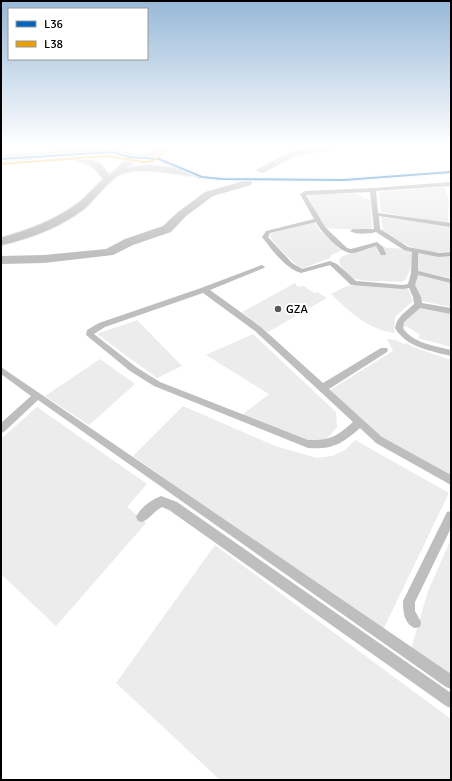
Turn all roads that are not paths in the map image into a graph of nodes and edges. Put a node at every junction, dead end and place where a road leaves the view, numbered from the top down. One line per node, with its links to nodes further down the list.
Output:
1 (100, 183): 5 (main road)
2 (104, 183): 5 (main road)
3 (450, 186): 4 (street)
4 (373, 190): 6 (street); 7 (street)
5 (95, 191): 11 (main road)
6 (376, 214): 8 (street); 9 (street)
7 (316, 220): 13 (street); 18 (street)
8 (451, 225)
9 (377, 230): 10 (street); 12 (street)
10 (353, 231)
11 (1, 242)
12 (415, 250): 14 (street); 16 (street)
13 (383, 254)
14 (451, 254)
15 (262, 267): 19 (street)
16 (415, 273): 17 (street); 18 (street)
17 (451, 281)
18 (411, 285): 20 (street)
19 (204, 290): 25 (street); 27 (street)
20 (418, 305): 21 (street); 23 (street)
21 (451, 311)
22 (384, 350): 25 (street)
23 (451, 352)
24 (1, 370): 26 (street)
25 (323, 388): 27 (street)
26 (37, 396): 28 (street); 33 (street)
27 (359, 423): 29 (street)
28 (1, 429)
29 (451, 480)
30 (451, 516): 32 (street)
31 (142, 517): 34 (street)
32 (415, 622)
33 (451, 682)
34 (451, 702)

